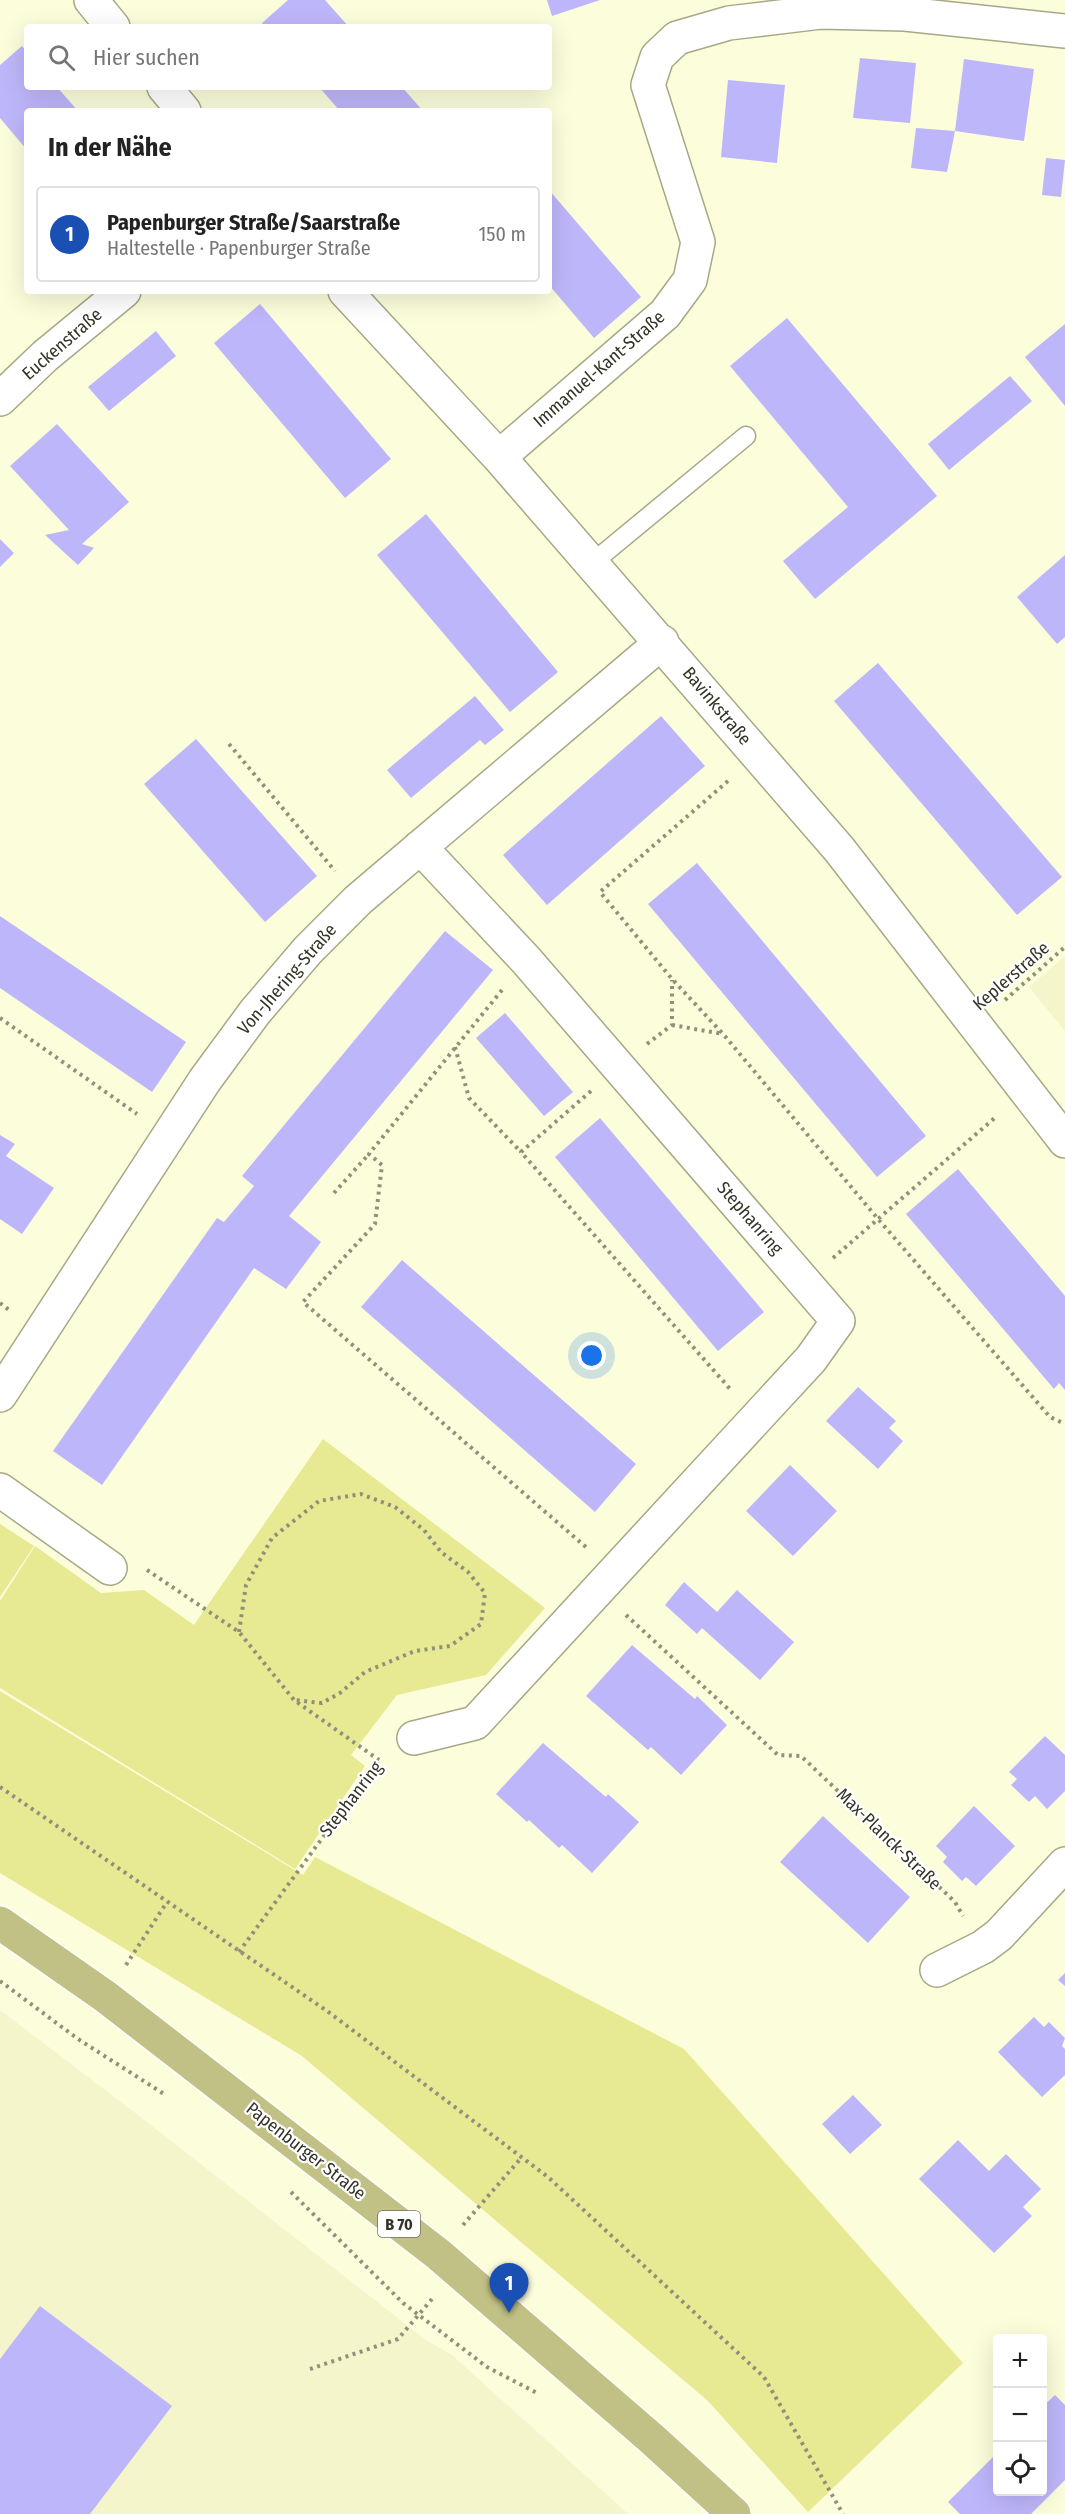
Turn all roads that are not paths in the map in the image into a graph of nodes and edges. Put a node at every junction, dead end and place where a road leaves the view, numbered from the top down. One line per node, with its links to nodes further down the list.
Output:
1 (91, 0): 2 (street)
2 (111, 24)
3 (1065, 31): 10 (street, Immanuel-Kant-Straße)
4 (166, 90): 5 (street)
5 (182, 108)
6 (120, 294): 8 (street, Euckenstraße)
7 (348, 294): 10 (street, Bavinkstraße)
8 (0, 399)
9 (746, 436): 11 (lane)
10 (499, 457): 11 (street, Bavinkstraße)
11 (591, 564): 12 (street, Bavinkstraße)
12 (662, 642): 13 (street, Von-Jhering-Straße); 14 (street, Bavinkstraße)
13 (420, 847): 15 (street, Von-Jhering-Straße); 18 (street, Stephanring)
14 (1065, 1141)
15 (0, 1395)
16 (0, 1490): 17 (street)
17 (110, 1568)
18 (414, 1738)
19 (1065, 1864): 21 (street)
20 (0, 1923): 22 (main road, Papenburger Straße / B 70)
21 (937, 1970)
22 (734, 2514)

